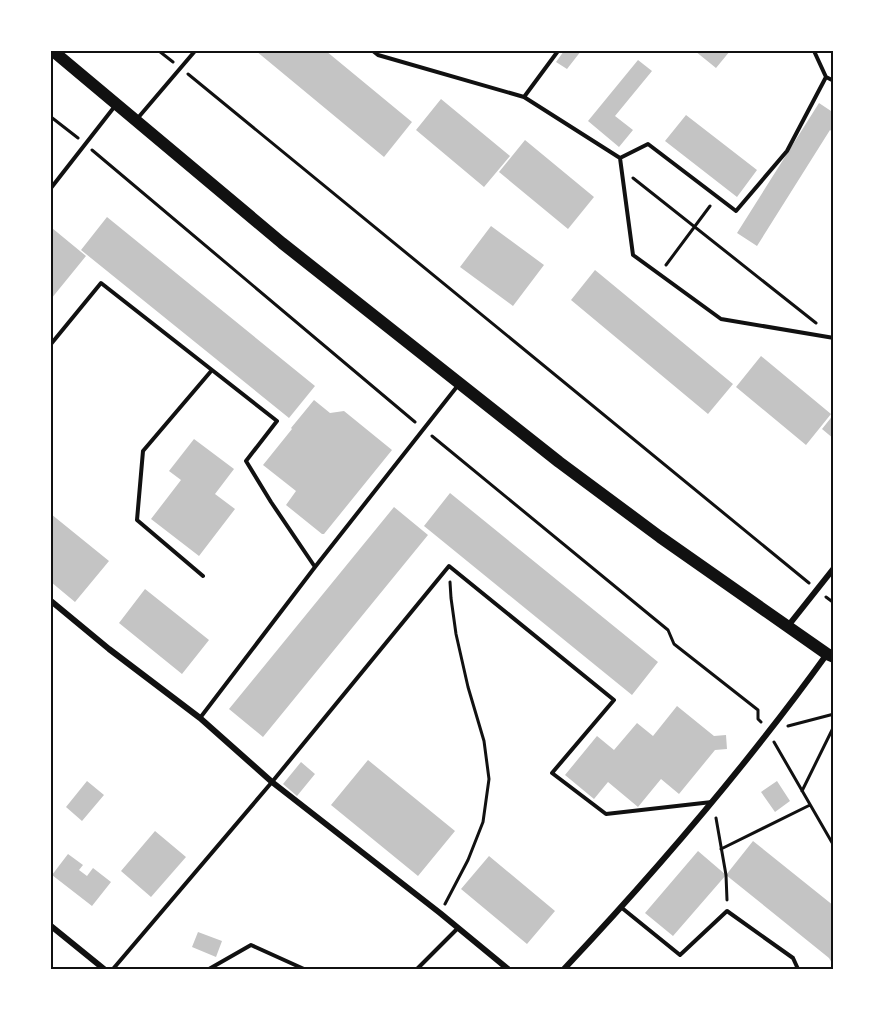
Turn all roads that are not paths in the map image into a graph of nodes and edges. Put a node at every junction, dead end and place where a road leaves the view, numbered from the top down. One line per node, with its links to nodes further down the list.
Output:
1 (52, 51): 9 (main road)
2 (195, 51): 10 (lane)
3 (373, 51): 8 (lane)
4 (558, 51): 8 (lane)
5 (814, 51): 6 (lane)
6 (826, 77): 7 (lane); 11 (lane)
7 (834, 81)
8 (524, 97): 11 (lane)
9 (117, 104): 10 (main road); 12 (lane)
10 (136, 120): 16 (main road)
11 (621, 158): 13 (lane)
12 (51, 188)
13 (834, 338)
14 (51, 344): 15 (lane)
15 (212, 370): 17 (lane); 19 (lane)
16 (460, 383): 17 (lane); 21 (main road)
17 (315, 567): 23 (lane)
18 (834, 568): 21 (street)
19 (203, 576)
20 (51, 601): 23 (street)
21 (788, 626): 22 (main road)
22 (832, 658): 25 (street)
23 (200, 717): 24 (street)
24 (272, 782): 25 (lane); 28 (street); 30 (lane)
25 (713, 802): 26 (street)
26 (622, 908): 35 (street); 36 (lane)
27 (51, 926): 29 (street)
28 (458, 928): 33 (lane); 34 (street)
29 (104, 969)
30 (113, 969)
31 (209, 969): 32 (lane)
32 (304, 969)
33 (417, 969)
34 (508, 969)
35 (564, 969)
36 (798, 969)

